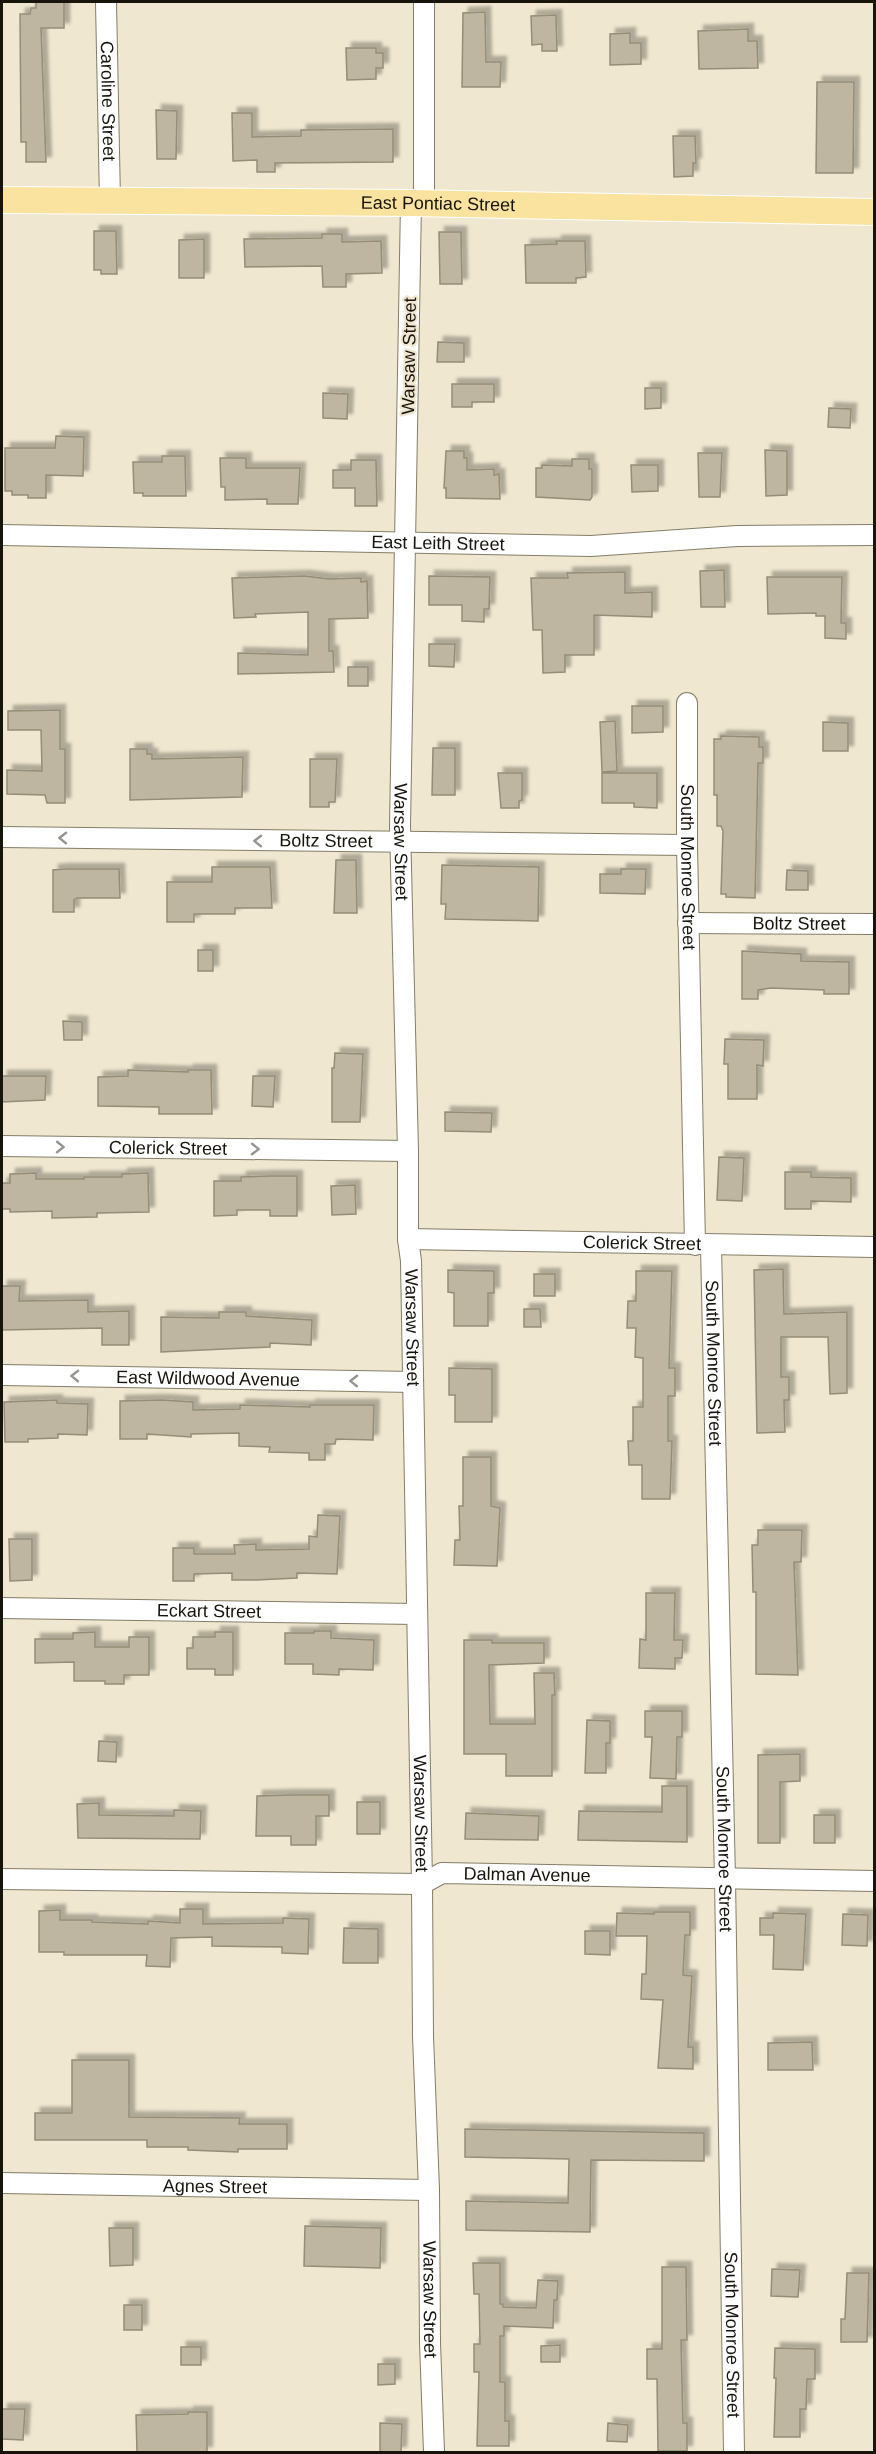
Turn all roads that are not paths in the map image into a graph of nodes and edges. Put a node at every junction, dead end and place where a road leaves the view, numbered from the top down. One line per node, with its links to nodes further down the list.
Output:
1 (106, 2): 4 (street, Caroline Street)
2 (424, 2): 5 (street, Warsaw Street)
3 (2, 200): 4 (main road, East Pontiac Street)
4 (110, 201): 5 (main road, East Pontiac Street)
5 (417, 203): 6 (main road, East Pontiac Street); 9 (street, Warsaw Street)
6 (874, 212)
7 (2, 535): 9 (street, East Leith Street)
8 (874, 535): 9 (street, East Leith Street)
9 (405, 542): 12 (street, Warsaw Street)
10 (687, 703): 13 (street, South Monroe Street)
11 (2, 837): 12 (street, Boltz Street, one-way to 11)
12 (401, 843): 13 (street, Boltz Street); 17 (street, Warsaw Street)
13 (687, 845): 14 (street, South Monroe Street)
14 (688, 922): 15 (street, Boltz Street); 19 (street, South Monroe Street)
15 (874, 924)
16 (2, 1146): 17 (street, Colerick Street, one-way to 17)
17 (408, 1151): 18 (street, Warsaw Street)
18 (408, 1239): 19 (street, Colerick Street); 22 (street, Warsaw Street)
19 (703, 1245): 20 (street, Colerick Street); 26 (street, South Monroe Street)
20 (874, 1247)
21 (2, 1375): 22 (street, East Wildwood Avenue, one-way to 21)
22 (413, 1382): 24 (street, Warsaw Street)
23 (2, 1608): 24 (street, Eckart Street)
24 (417, 1614): 28 (street, Warsaw Street)
25 (2, 1879): 28 (street, Dalman Avenue)
26 (725, 1879): 27 (street, Dalman Avenue); 28 (street, Dalman Avenue); 32 (street, South Monroe Street)
27 (874, 1881)
28 (422, 1884): 30 (street, Warsaw Street)
29 (2, 2183): 30 (street, Agnes Street)
30 (429, 2190): 31 (street, Warsaw Street)
31 (434, 2452)
32 (734, 2452)

